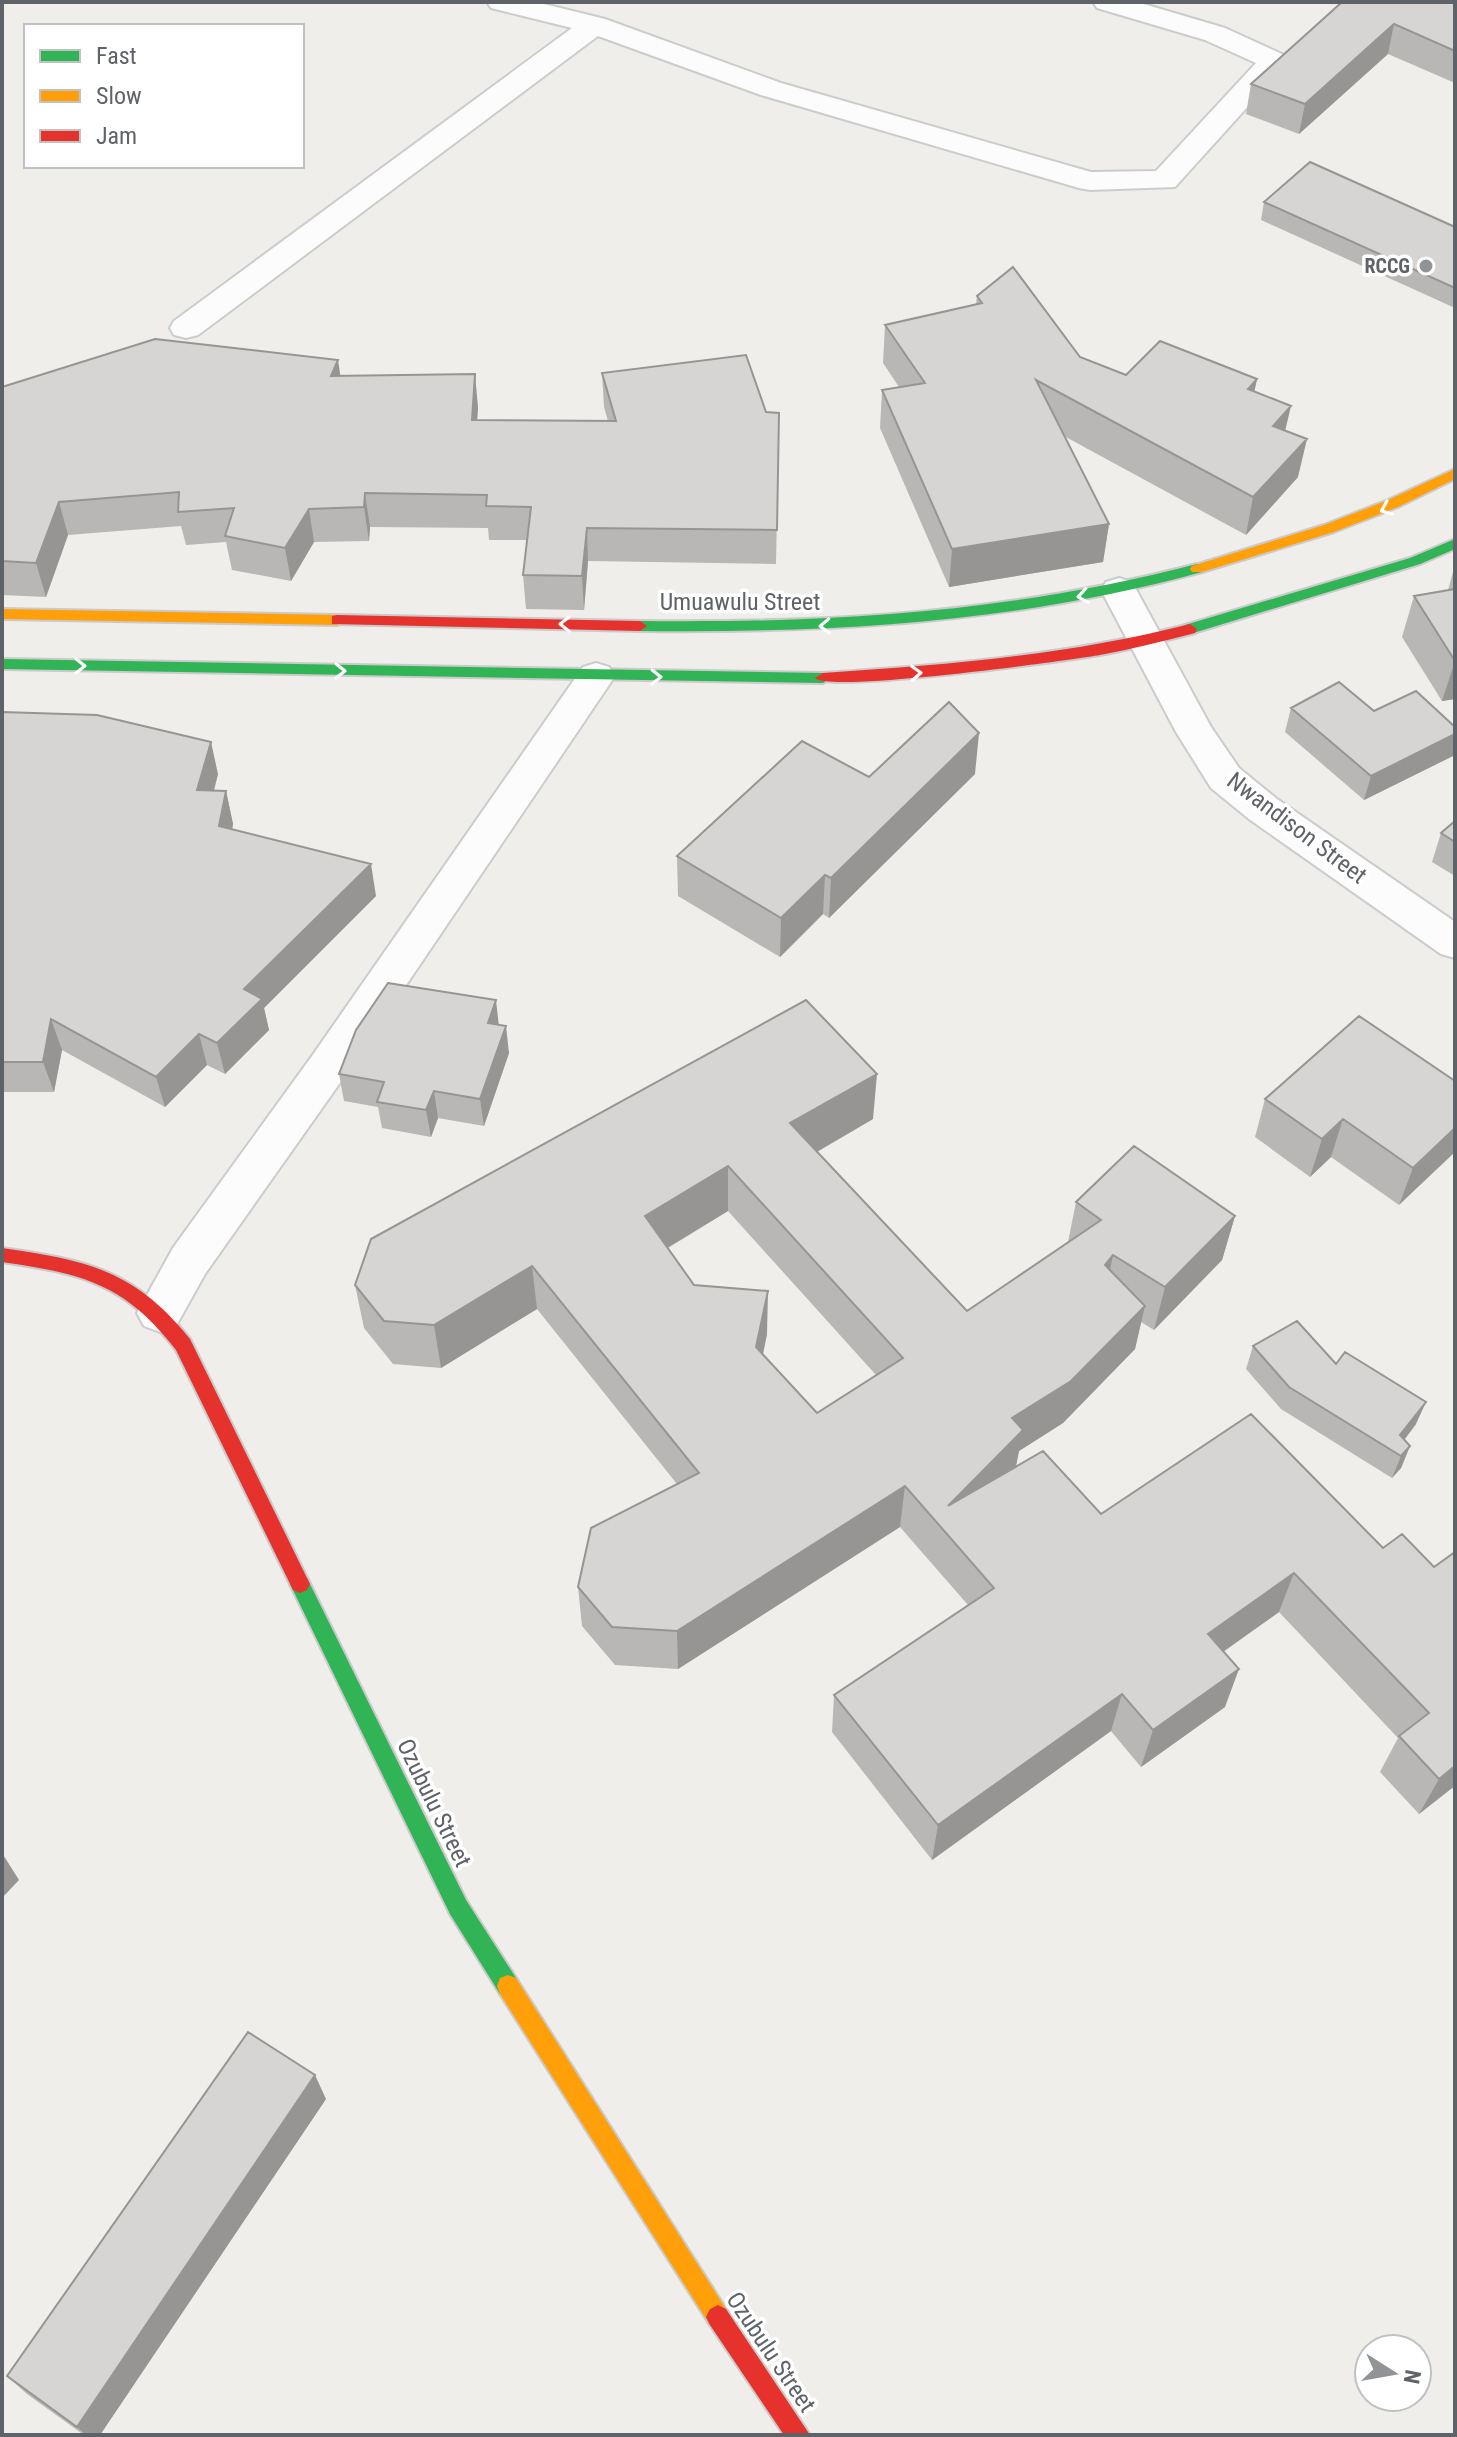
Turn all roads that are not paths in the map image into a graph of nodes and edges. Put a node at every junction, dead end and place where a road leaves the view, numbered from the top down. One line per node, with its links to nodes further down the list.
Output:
1 (501, 2): 3 (street)
2 (1107, 2): 3 (street)
3 (595, 25): 4 (street)
4 (186, 328)
5 (1455, 473): 7 (main road, Umuawulu Street, one-way to 7)
6 (1455, 544): 9 (main road)
7 (1119, 590): 8 (main road, Umuawulu Street, one-way to 8); 9 (street, Nwandison Street)
8 (2, 614)
9 (1149, 641): 11 (main road, one-way to 9); 12 (street, Nwandison Street)
10 (2, 664): 11 (main road, one-way to 11)
11 (596, 676): 14 (street)
12 (1455, 943)
13 (2, 1255): 14 (main road, Ozubulu Street)
14 (160, 1313): 15 (main road, Ozubulu Street)
15 (798, 2435)

